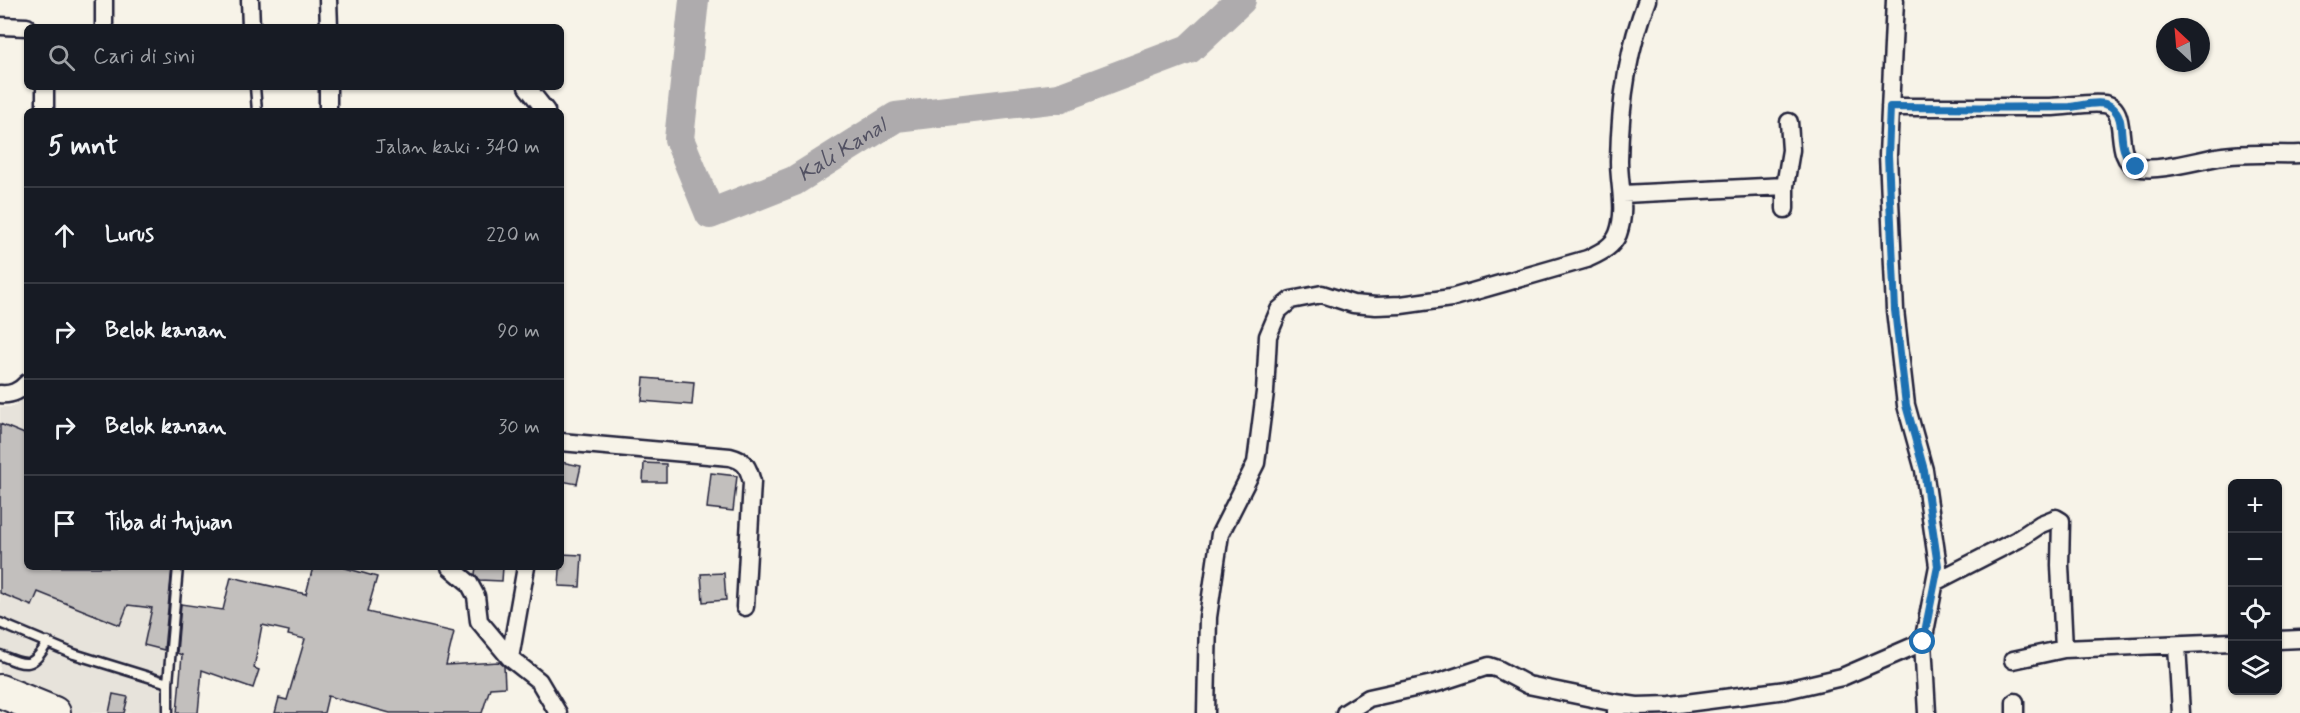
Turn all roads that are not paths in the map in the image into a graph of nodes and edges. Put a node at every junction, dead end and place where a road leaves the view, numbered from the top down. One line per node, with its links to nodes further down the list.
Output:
1 (104, 0): 6 (street)
2 (250, 0): 7 (street)
3 (328, 0): 8 (street)
4 (1647, 0): 23 (street)
5 (1895, 0): 15 (street)
6 (104, 24)
7 (251, 24)
8 (328, 24)
9 (0, 26): 10 (street)
10 (24, 27)
11 (45, 90): 16 (street)
12 (255, 90): 17 (lane)
13 (328, 90): 18 (street)
14 (529, 90): 19 (street)
15 (1890, 107): 21 (street); 31 (street)
16 (45, 108)
17 (257, 108)
18 (328, 108)
19 (544, 108)
20 (1789, 122): 22 (street)
21 (2300, 154)
22 (1785, 186): 23 (street); 24 (street)
23 (1623, 194): 50 (street)
24 (1785, 208)
25 (24, 387): 26 (street)
26 (0, 394)
27 (564, 442): 32 (street)
28 (178, 570): 44 (lane)
29 (454, 570): 42 (street)
30 (525, 570): 42 (street)
31 (1935, 582): 37 (street); 40 (street)
32 (745, 608)
33 (0, 623): 36 (lane)
34 (2300, 639): 35 (street)
35 (2282, 640)
36 (48, 642): 41 (lane); 44 (lane)
37 (1923, 642): 46 (street); 52 (street)
38 (2228, 642): 39 (street)
39 (2177, 645): 40 (street); 53 (street)
40 (2064, 649): 43 (street)
41 (0, 655)
42 (510, 658): 49 (street)
43 (2013, 660)
44 (168, 683): 48 (lane)
45 (0, 691): 47 (highway)
46 (1616, 708): 51 (street)
47 (54, 713)
48 (168, 713)
49 (558, 713)
50 (1206, 713)
51 (1345, 713)
52 (1927, 713)
53 (2181, 713)

